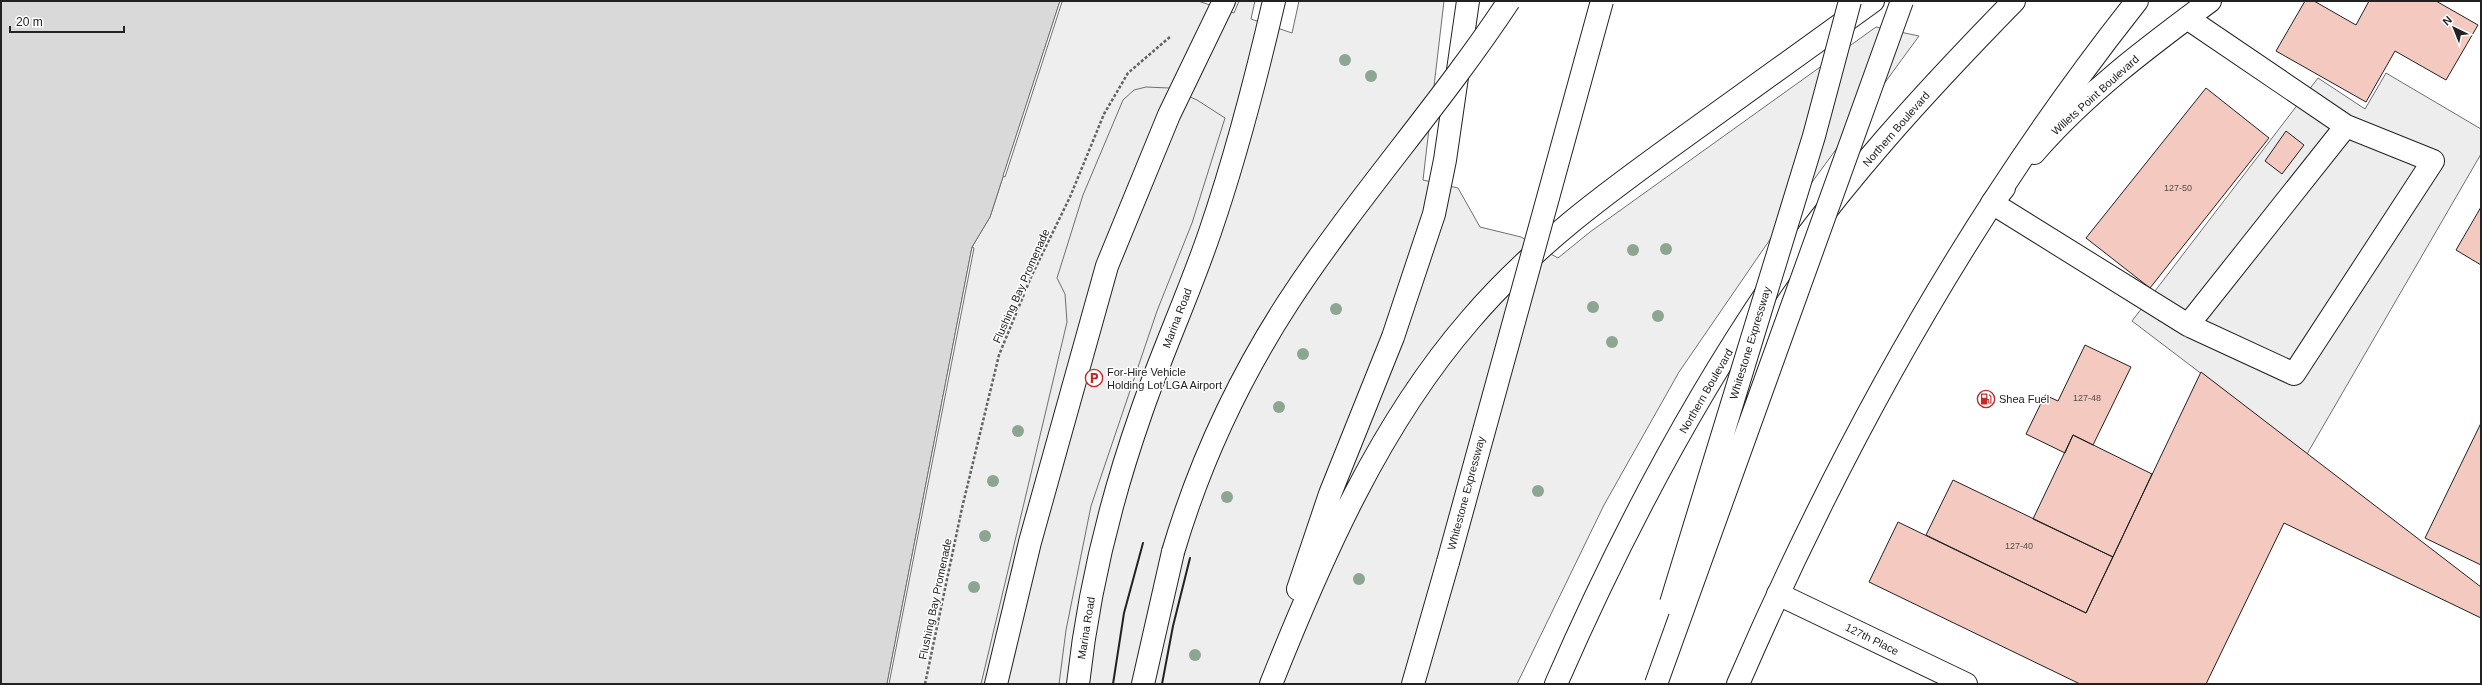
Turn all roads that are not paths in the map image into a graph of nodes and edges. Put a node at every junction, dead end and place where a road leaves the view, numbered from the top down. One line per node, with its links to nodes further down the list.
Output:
1 (1224, 1): 18 (main road)
2 (1274, 1): 19 (main road, Marina Road)
3 (1468, 1): 21 (main road)
4 (1509, 1): 20 (main road, bridge)
5 (1602, 1): 16 (main road, Whitestone Expressway, bridge)
6 (1850, 1): 26 (main road, Whitestone Expressway, bridge)
7 (1873, 1): 22 (main road)
8 (1902, 1): 27 (main road, bridge)
9 (2014, 1): 25 (main road, Northern Boulevard)
10 (2137, 1): 14 (main road)
11 (2210, 1): 12 (main road, Willets Point Boulevard)
12 (2187, 18): 13 (main road); 14 (main road, Willets Point Boulevard)
13 (2346, 126): 15 (main road); 15 (main road)
14 (1992, 203): 15 (main road); 17 (main road)
15 (2188, 325)
16 (1448, 562): 23 (main road, Whitestone Expressway); 24 (main road)
17 (1778, 594): 28 (main road); 29 (main road, 127th Place)
18 (996, 684)
19 (1078, 684)
20 (1143, 684)
21 (1268, 684)
22 (1271, 684)
23 (1413, 684)
24 (1425, 684)
25 (1556, 684)
26 (1646, 684)
27 (1656, 684)
28 (1738, 684)
29 (1966, 684)

